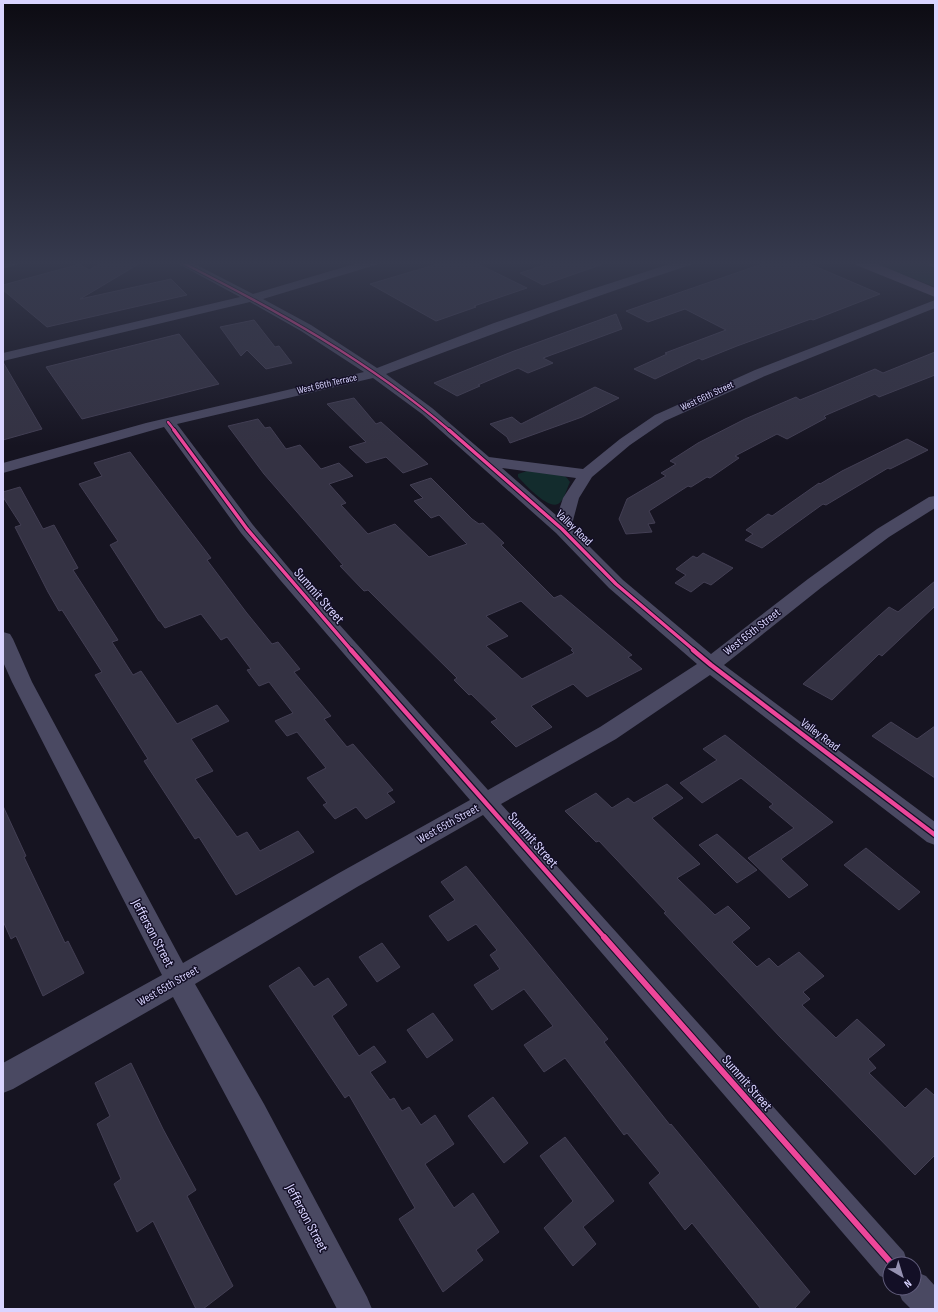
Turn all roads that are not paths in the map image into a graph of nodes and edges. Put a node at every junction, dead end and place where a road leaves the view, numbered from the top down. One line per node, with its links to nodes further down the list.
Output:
1 (146, 323): 5 (street)
2 (297, 323): 6 (street, Valley Road)
3 (507, 323): 6 (street, West 66th Terrace)
4 (886, 323): 10 (street, West 66th Street)
5 (3, 357)
6 (376, 373): 7 (street, West 66th Terrace); 8 (street, Valley Road)
7 (168, 422): 9 (street, West 66th Terrace); 15 (street, Summit Street)
8 (484, 461): 10 (street); 12 (street, Valley Road)
9 (3, 468)
10 (586, 474): 12 (street, West 66th Street)
11 (935, 501): 14 (street, West 65th Street)
12 (562, 529): 14 (street, Valley Road)
13 (3, 639): 17 (street, Jefferson Street)
14 (711, 665): 15 (street, West 65th Street); 16 (street, Valley Road)
15 (486, 803): 17 (street, West 65th Street); 19 (street, Summit Street)
16 (935, 835)
17 (178, 980): 18 (street, West 65th Street); 21 (street, Jefferson Street)
18 (3, 1079)
19 (885, 1256)
20 (922, 1296): 22 (street)
21 (355, 1309)
22 (934, 1309)

